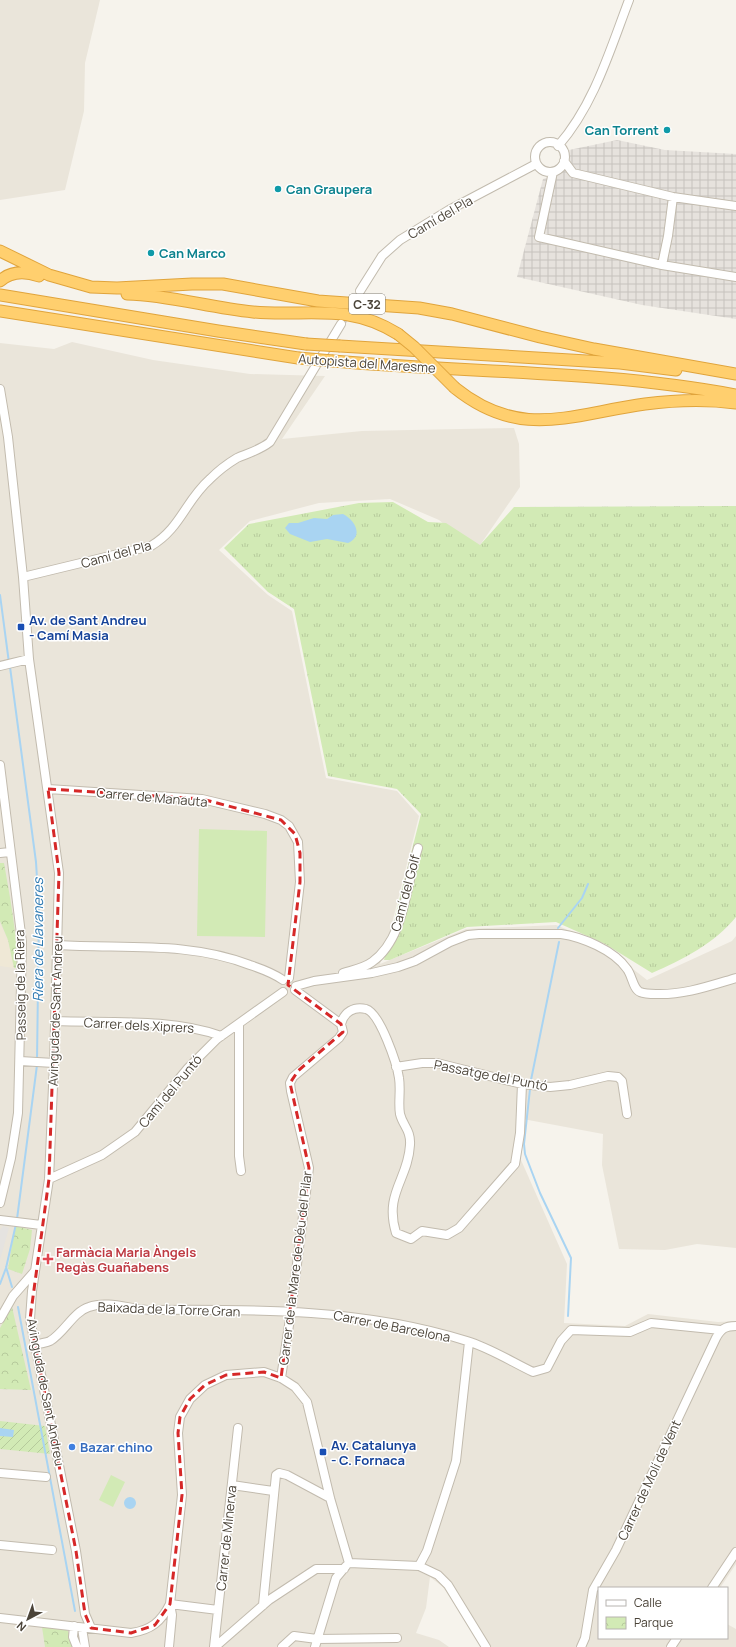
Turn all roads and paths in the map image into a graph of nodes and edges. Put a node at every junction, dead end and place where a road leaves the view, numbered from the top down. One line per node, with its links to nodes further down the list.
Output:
1 (629, 0): 2 (street)
2 (558, 146): 3 (street); 4 (street)
3 (564, 161): 5 (street); 6 (street)
4 (536, 164): 5 (street); 14 (street, Camí del Pla)
5 (553, 172): 9 (street)
6 (673, 197): 7 (street); 9 (street)
7 (736, 206)
8 (3, 255): 18 (highway, C-32)
9 (662, 265): 12 (street)
10 (0, 271): 11 (highway, C-32)
11 (28, 272): 13 (highway); 22 (highway, C-32, bridge)
12 (736, 277)
13 (0, 281)
14 (360, 291)
15 (2, 295): 19 (highway, Autopista del Maresme, bridge)
16 (1, 312): 21 (highway, Autopista del Maresme, bridge)
17 (341, 324): 23 (street, Camí del Pla)
18 (736, 374)
19 (736, 378)
20 (0, 390): 23 (street, Avinguda de Sant Andreu)
21 (736, 395)
22 (736, 403)
23 (24, 577): 24 (street, Avinguda de Sant Andreu)
24 (29, 659): 25 (street); 27 (street, Avinguda de Sant Andreu)
25 (0, 666)
26 (0, 766): 29 (street, Passeig de la Riera)
27 (48, 789): 31 (street, Avinguda de Sant Andreu); 34 (street, Carrer de Manauta)
28 (418, 848): 32 (street, Camí del Golf)
29 (10, 852): 30 (street); 41 (street, Passeig de la Riera)
30 (0, 853)
31 (58, 945): 34 (street); 37 (street, Avinguda de Sant Andreu)
32 (335, 977): 33 (street); 35 (street)
33 (736, 978)
34 (286, 979): 35 (street); 36 (street)
35 (296, 988): 36 (street); 39 (street)
36 (283, 992): 38 (street, Camí del Puntó)
37 (55, 1021): 40 (street, Carrer dels Xiprers); 42 (street, Avinguda de Sant Andreu)
38 (239, 1024): 40 (street, Camí del Puntó); 46 (street)
39 (341, 1024): 43 (street); 52 (street, Carrer de la Mare de Déu del Pilar)
40 (221, 1036): 47 (street, Camí del Puntó)
41 (20, 1061): 42 (street); 48 (street, Passeig de la Riera)
42 (54, 1063): 47 (street, Avinguda de Sant Andreu)
43 (396, 1067): 44 (street, Passatge del Puntó); 44 (street)
44 (522, 1084): 45 (street, Passatge del Puntó)
45 (627, 1114)
46 (241, 1171)
47 (48, 1179): 50 (street, Avinguda de Sant Andreu)
48 (0, 1203)
49 (0, 1220): 50 (street)
50 (41, 1225): 51 (street, Avinguda de Sant Andreu)
51 (34, 1272): 53 (street); 57 (street, Avinguda de Sant Andreu)
52 (291, 1312): 56 (street, Carrer de Barcelona); 57 (street, Baixada de la Torre Gran); 58 (street, Carrer de la Mare de Déu del Pilar)
53 (0, 1319)
54 (736, 1326): 55 (street)
55 (721, 1330): 56 (street, Carrer de Barcelona); 86 (street, Carrer de Molí de Vent)
56 (469, 1342): 69 (street)
57 (36, 1344): 76 (street, Avinguda de Sant Andreu)
58 (281, 1378): 64 (street); 71 (street)
59 (238, 1428): 62 (street, Carrer de Minerva)
60 (0, 1473): 61 (street)
61 (46, 1477)
62 (232, 1485): 63 (street); 73 (street, Carrer de Minerva)
63 (273, 1491): 64 (street); 72 (street)
64 (330, 1498): 68 (street)
65 (0, 1545): 66 (street)
66 (52, 1550)
67 (736, 1552): 70 (street)
68 (347, 1566): 69 (street); 72 (street); 77 (street)
69 (419, 1566): 85 (street)
70 (713, 1587)
71 (170, 1604): 73 (street); 76 (street); 81 (street)
72 (263, 1605): 82 (street)
73 (218, 1610): 82 (street, Carrer de Minerva)
74 (0, 1618): 75 (street)
75 (78, 1627): 76 (street); 79 (street); 80 (street)
76 (91, 1628)
77 (317, 1638): 78 (street); 83 (street); 84 (street)
78 (396, 1638)
79 (77, 1647)
80 (85, 1647)
81 (169, 1647)
82 (214, 1647)
83 (282, 1647)
84 (315, 1647)
85 (486, 1647)
86 (581, 1647)

